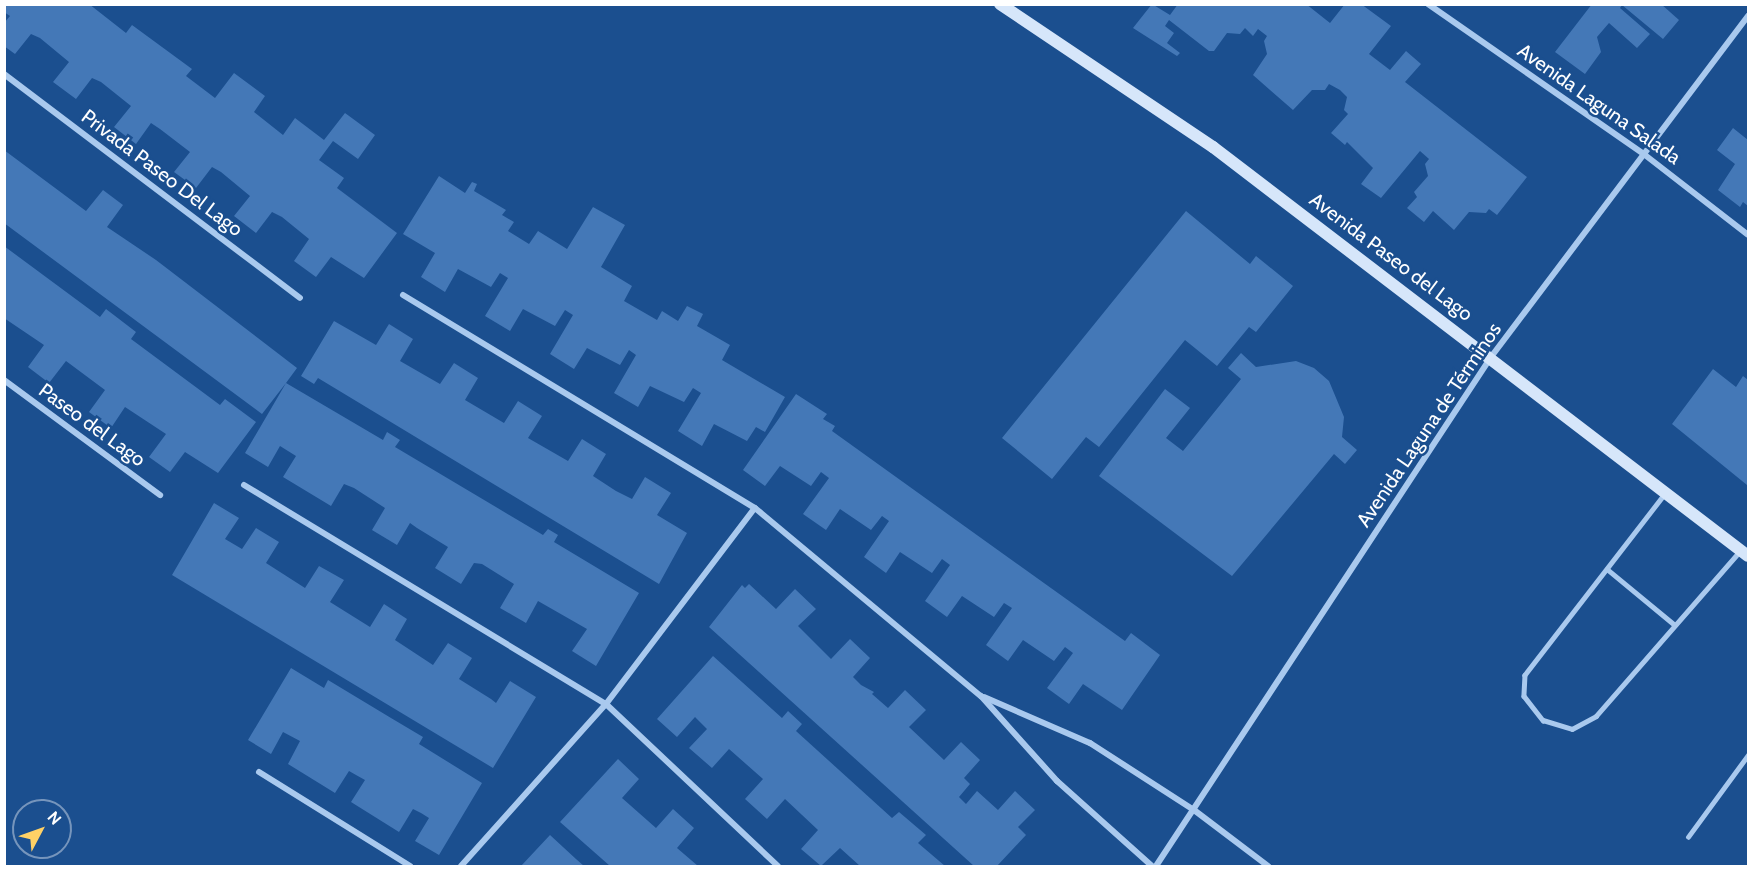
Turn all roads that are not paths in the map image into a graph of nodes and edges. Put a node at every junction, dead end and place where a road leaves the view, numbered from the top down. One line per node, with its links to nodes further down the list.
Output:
1 (1000, 4): 9 (main road, Avenida Paseo del Lago)
2 (1428, 4): 5 (street, Avenida Laguna Salada)
3 (1749, 16): 5 (street, Avenida Laguna de Términos)
4 (4, 74): 8 (street, Privada Paseo Del Lago)
5 (1646, 155): 6 (street, Avenida Laguna Salada); 9 (street, Avenida Laguna de Términos)
6 (1749, 235)
7 (403, 295): 14 (street)
8 (300, 298)
9 (1491, 357): 12 (main road, Avenida Paseo del Lago); 22 (street, Avenida Laguna de Términos)
10 (4, 380): 13 (street, Paseo del Lago)
11 (244, 485): 19 (street)
12 (1666, 491): 15 (main road, Avenida Paseo del Lago); 16 (lane)
13 (160, 495)
14 (755, 508): 18 (street); 19 (street)
15 (1745, 553): 17 (lane)
16 (1607, 569): 17 (lane); 17 (lane)
17 (1675, 625)
18 (981, 696): 22 (street); 27 (street)
19 (606, 704): 25 (street); 26 (street)
20 (1749, 755): 23 (lane)
21 (259, 772): 24 (street)
22 (1194, 810): 27 (street, Avenida Laguna de Términos); 28 (street)
23 (1688, 837)
24 (410, 867)
25 (461, 867)
26 (778, 867)
27 (1154, 867)
28 (1268, 867)

